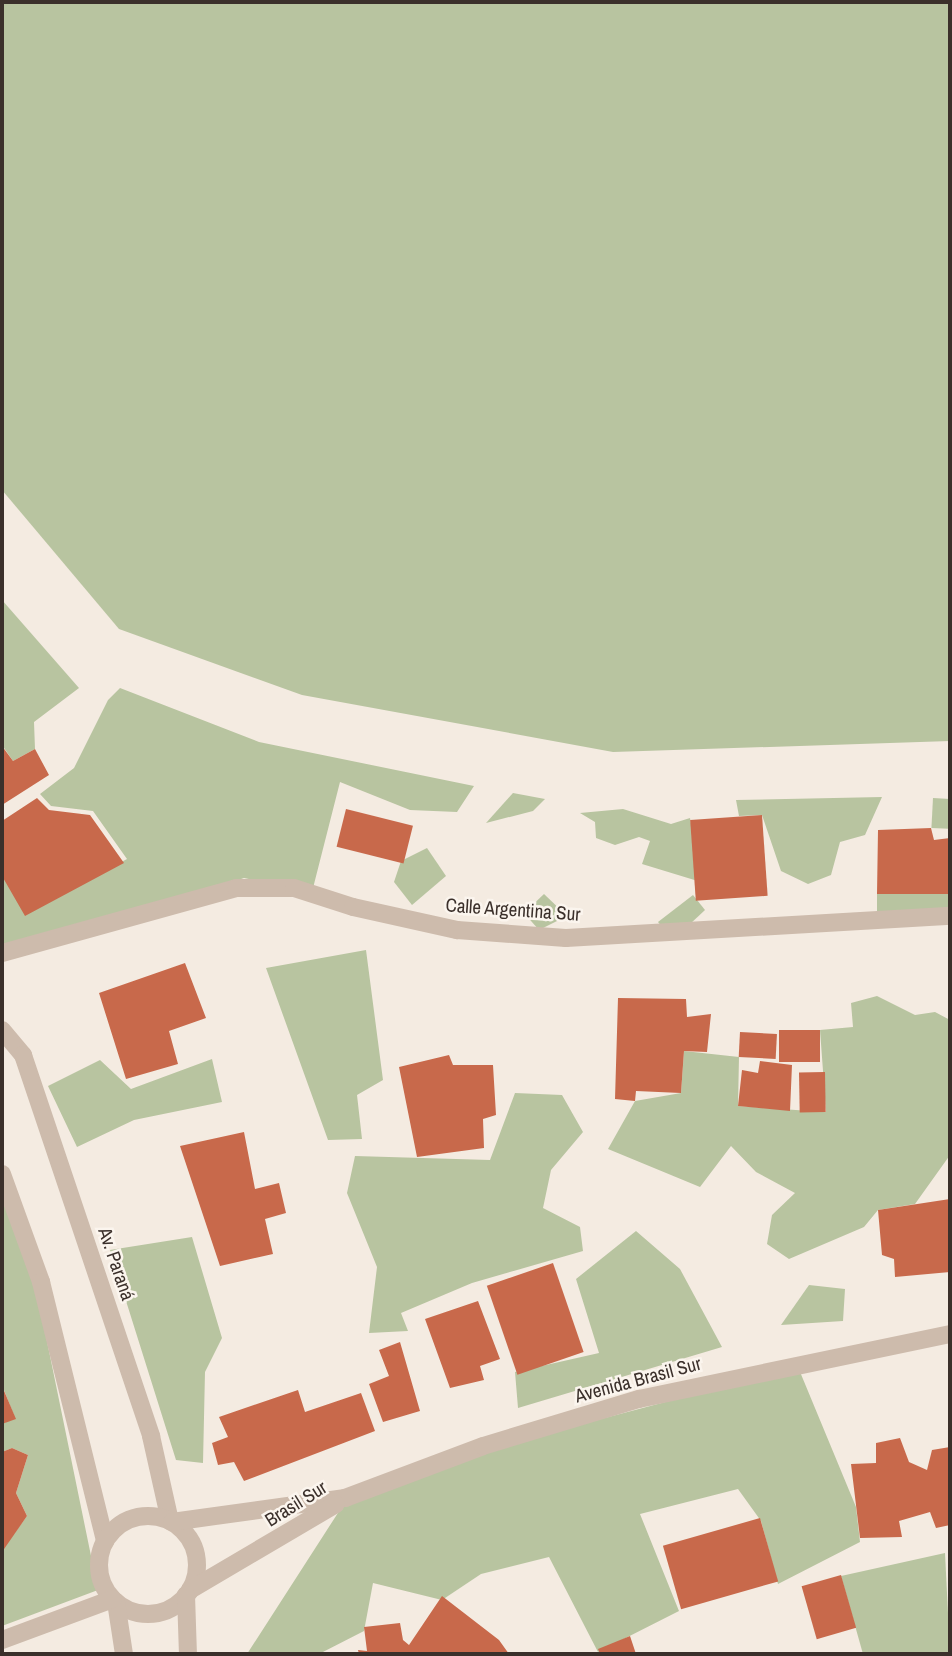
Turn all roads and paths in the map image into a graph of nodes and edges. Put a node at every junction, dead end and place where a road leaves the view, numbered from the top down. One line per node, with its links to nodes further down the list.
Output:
1 (950, 916): 2 (street, Calle Argentina Sur)
2 (2, 954)
3 (2, 1030): 7 (street, Av. Paraná)
4 (2, 1174): 8 (street)
5 (950, 1334): 6 (street, Avenida Brasil Sur)
6 (345, 1498): 7 (street, Brasil Sur); 9 (street, Brasil Sur)
7 (171, 1522): 8 (street); 9 (street, Av. Paraná)
8 (105, 1541): 10 (street)
9 (188, 1593): 10 (street); 13 (street, Av. Paraná)
10 (115, 1601): 11 (street); 12 (street)
11 (2, 1640)
12 (124, 1654)
13 (188, 1654)

